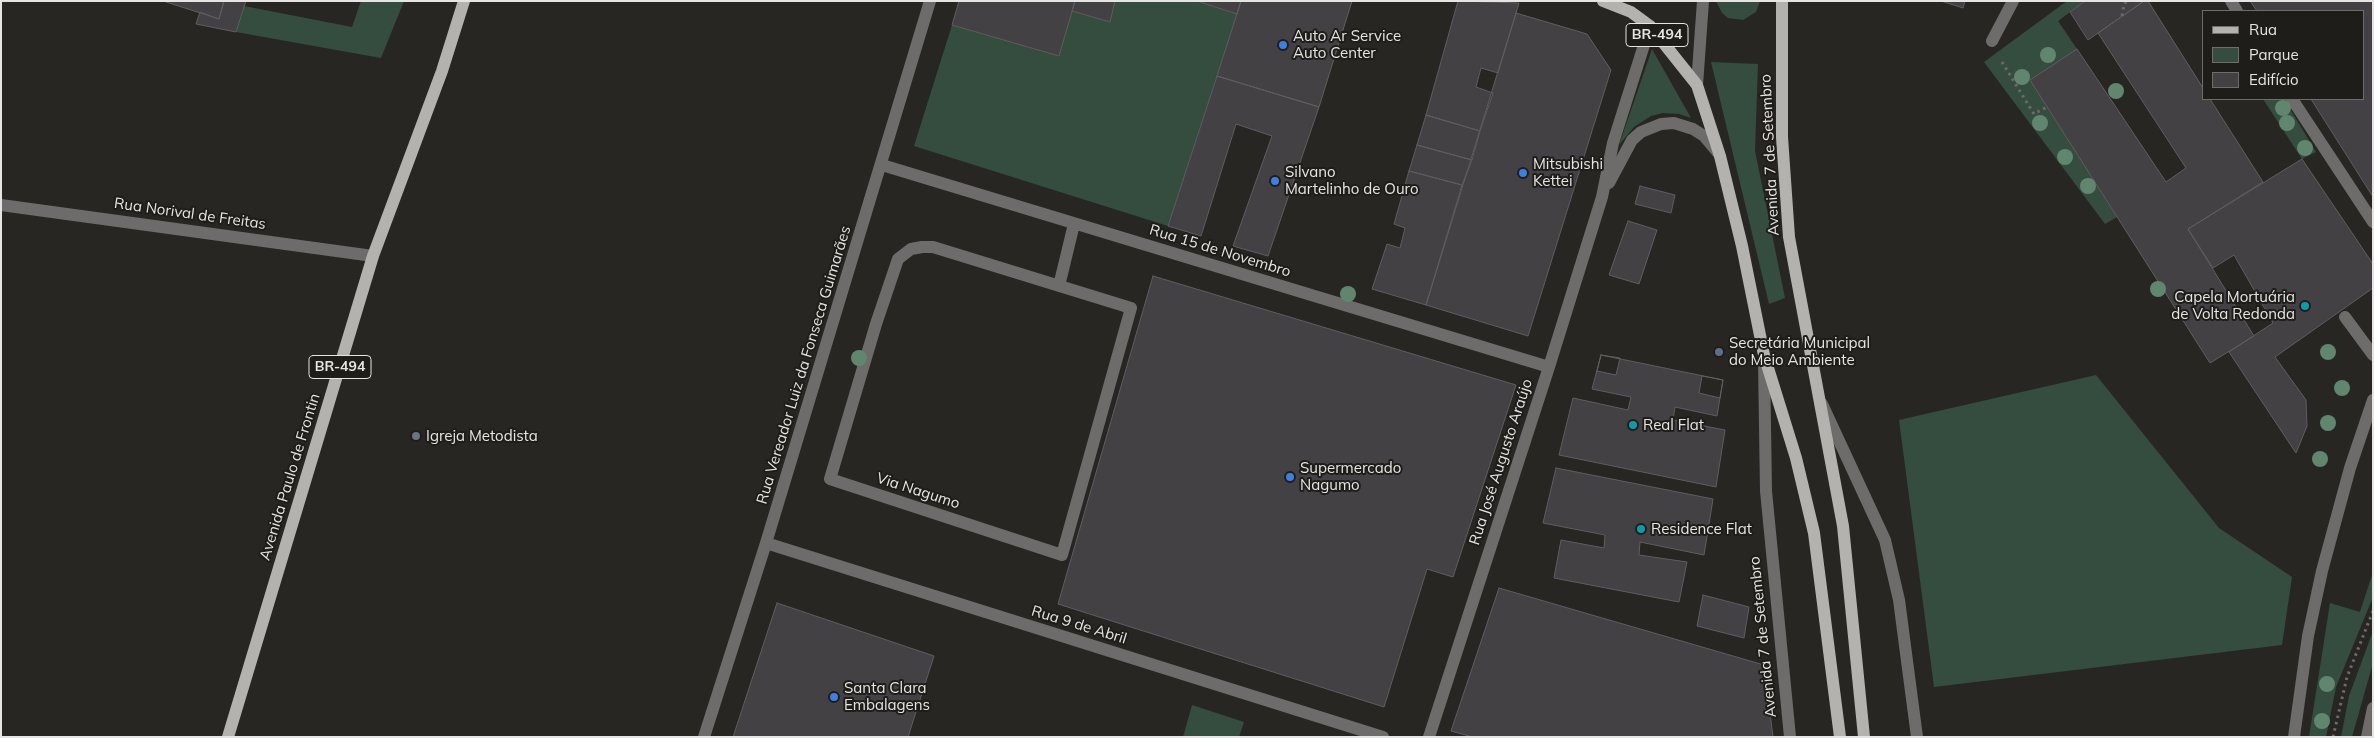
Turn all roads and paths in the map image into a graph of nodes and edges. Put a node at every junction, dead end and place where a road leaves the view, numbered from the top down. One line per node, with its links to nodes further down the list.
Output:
1 (464, 1): 20 (main road, Avenida Paulo de Frontin / BR-494)
2 (930, 1): 15 (street, Rua Vereador Luiz da Fonseca Guimarães)
3 (1604, 1): 9 (main road, BR-494)
4 (1702, 1): 11 (street, Avenida 7 de Setembro)
5 (1782, 1): 26 (main road, Avenida 7 de Setembro)
6 (2013, 1): 10 (street)
7 (2127, 1): 8 (path)
8 (2122, 16)
9 (1650, 26): 11 (main road, BR-494); 16 (street, Rua José Augusto Araújo)
10 (1992, 41): 13 (path)
11 (1697, 85): 14 (main road, Avenida 7 de Setembro)
12 (2293, 100): 18 (street)
13 (2047, 106)
14 (1720, 156): 16 (street, Rua José Augusto Araújo); 23 (main road, Avenida 7 de Setembro)
15 (882, 165): 19 (street, Rua 15 de Novembro); 28 (street, Rua Vereador Luiz da Fonseca Guimarães)
16 (1602, 196): 25 (street, Rua José Augusto Araújo)
17 (1, 205): 20 (street, Rua Norival de Freitas)
18 (2373, 222)
19 (1074, 224): 21 (street); 25 (street, Rua 15 de Novembro)
20 (373, 256): 31 (main road, Avenida Paulo de Frontin / BR-494)
21 (1059, 286): 21 (street, Via Nagumo)
22 (2345, 317): 24 (street)
23 (1764, 354): 35 (street, Avenida 7 de Setembro); 36 (main road, Avenida 7 de Setembro)
24 (2373, 355)
25 (1549, 367): 34 (street, Rua José Augusto Araújo)
26 (1818, 395): 37 (main road, Avenida 7 de Setembro); 38 (street, Avenida 7 de Setembro)
27 (2373, 400): 39 (street)
28 (766, 543): 32 (street, Rua Vereador Luiz da Fonseca Guimarães); 33 (street, Rua 9 de Abril)
29 (2373, 611): 40 (path)
30 (2373, 708): 41 (street)
31 (228, 737)
32 (704, 737)
33 (1383, 737)
34 (1429, 737)
35 (1790, 737)
36 (1840, 737)
37 (1864, 737)
38 (1917, 737)
39 (2294, 737)
40 (2334, 737)
41 (2367, 737)

